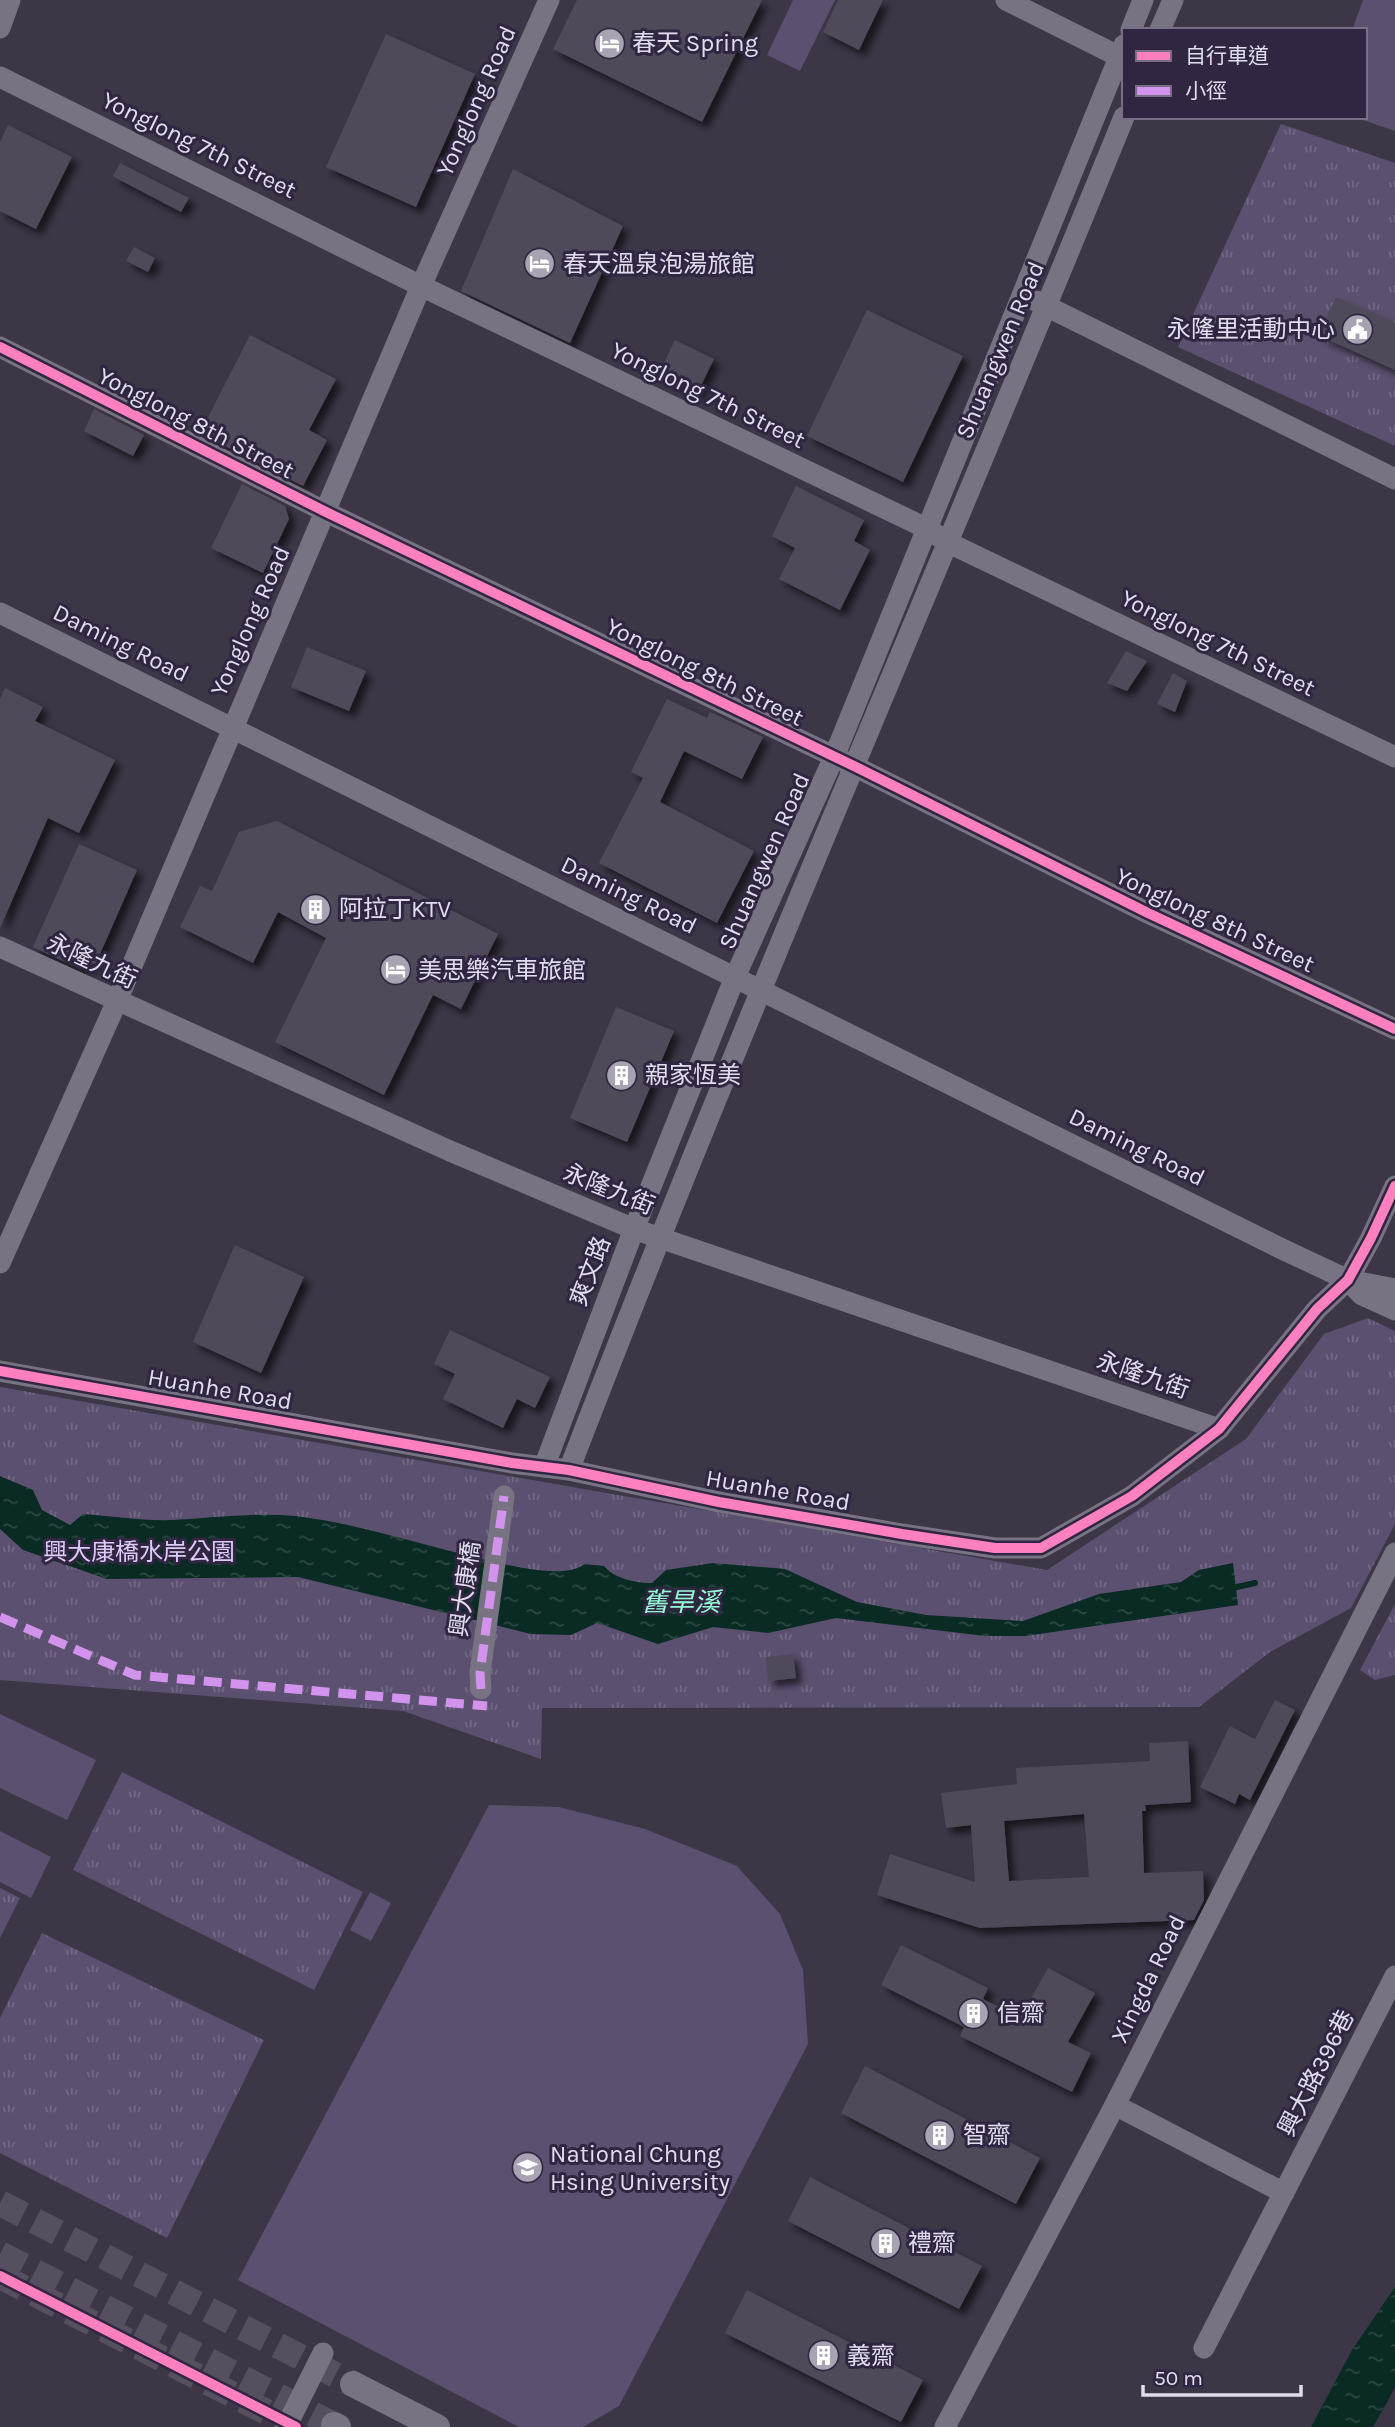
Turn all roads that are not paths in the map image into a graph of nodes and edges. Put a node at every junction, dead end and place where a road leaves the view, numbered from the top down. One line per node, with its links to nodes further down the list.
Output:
1 (10, 0): 6 (street)
2 (549, 0): 12 (street, Yonglong Road)
3 (1006, 0): 9 (street)
4 (1143, 0): 7 (street)
5 (1173, 0): 8 (street)
6 (0, 28)
7 (1131, 28)
8 (1161, 28)
9 (1122, 53): 13 (street, Shuangwen Road)
10 (0, 77): 12 (street, Yonglong 7th Street)
11 (1123, 119): 14 (street, Shuangwen Road)
12 (421, 286): 17 (street, Yonglong Road); 18 (street, Yonglong 7th Street)
13 (1021, 294): 14 (street); 18 (street, Shuangwen Road)
14 (1047, 306): 16 (street); 19 (street, Shuangwen Road)
15 (0, 347): 17 (street, Yonglong 8th Street)
16 (1395, 478)
17 (326, 512): 21 (street, Yonglong Road); 22 (street, Yonglong 8th Street)
18 (928, 529): 19 (street, Yonglong 7th Street); 22 (street, Shuangwen Road)
19 (947, 542): 23 (street, Yonglong 7th Street); 24 (street, Shuangwen Road)
20 (0, 613): 21 (street, Daming Road)
21 (232, 727): 26 (street, Daming Road); 28 (street, Yonglong Road)
22 (834, 757): 24 (street, Yonglong 8th Street); 26 (street, Shuangwen Road)
23 (1395, 757)
24 (856, 767): 27 (street, Shuangwen Road); 29 (street, Yonglong 8th Street)
25 (0, 947): 28 (street, 永隆九街)
26 (736, 977): 27 (street, Daming Road); 31 (street, 爽文路)
27 (759, 989): 33 (street); 35 (street, Daming Road)
28 (117, 1001): 31 (street, 永隆九街); 32 (street, Yonglong Road)
29 (1395, 1029)
30 (1395, 1186): 35 (street, Huanhe Road)
31 (634, 1229): 33 (street, 永隆九街); 40 (street, 爽文路)
32 (6, 1232): 34 (street, Yonglong Road)
33 (659, 1237): 39 (street, 永隆九街); 41 (street)
34 (0, 1263)
35 (1348, 1280): 36 (street, Daming Road); 37 (street, Daming Road); 39 (street, Huanhe Road)
36 (1395, 1289)
37 (1395, 1310)
38 (0, 1371): 40 (street, Huanhe Road)
39 (1219, 1429): 41 (street, Huanhe Road)
40 (544, 1467): 41 (street, Huanhe Road)
41 (569, 1470)
42 (504, 1496): 44 (street, 興大康橋)
43 (1395, 1553): 46 (street, Xingda Road)
44 (481, 1689)
45 (1395, 1976): 47 (street, 興大路396巷)
46 (1115, 2105): 47 (street); 53 (street, Xingda Road)
47 (1284, 2193): 48 (street, 興大路396巷)
48 (1204, 2348)
49 (323, 2353): 50 (street)
50 (286, 2427)
51 (406, 2427): 52 (main road)
52 (437, 2427)
53 (945, 2427)

